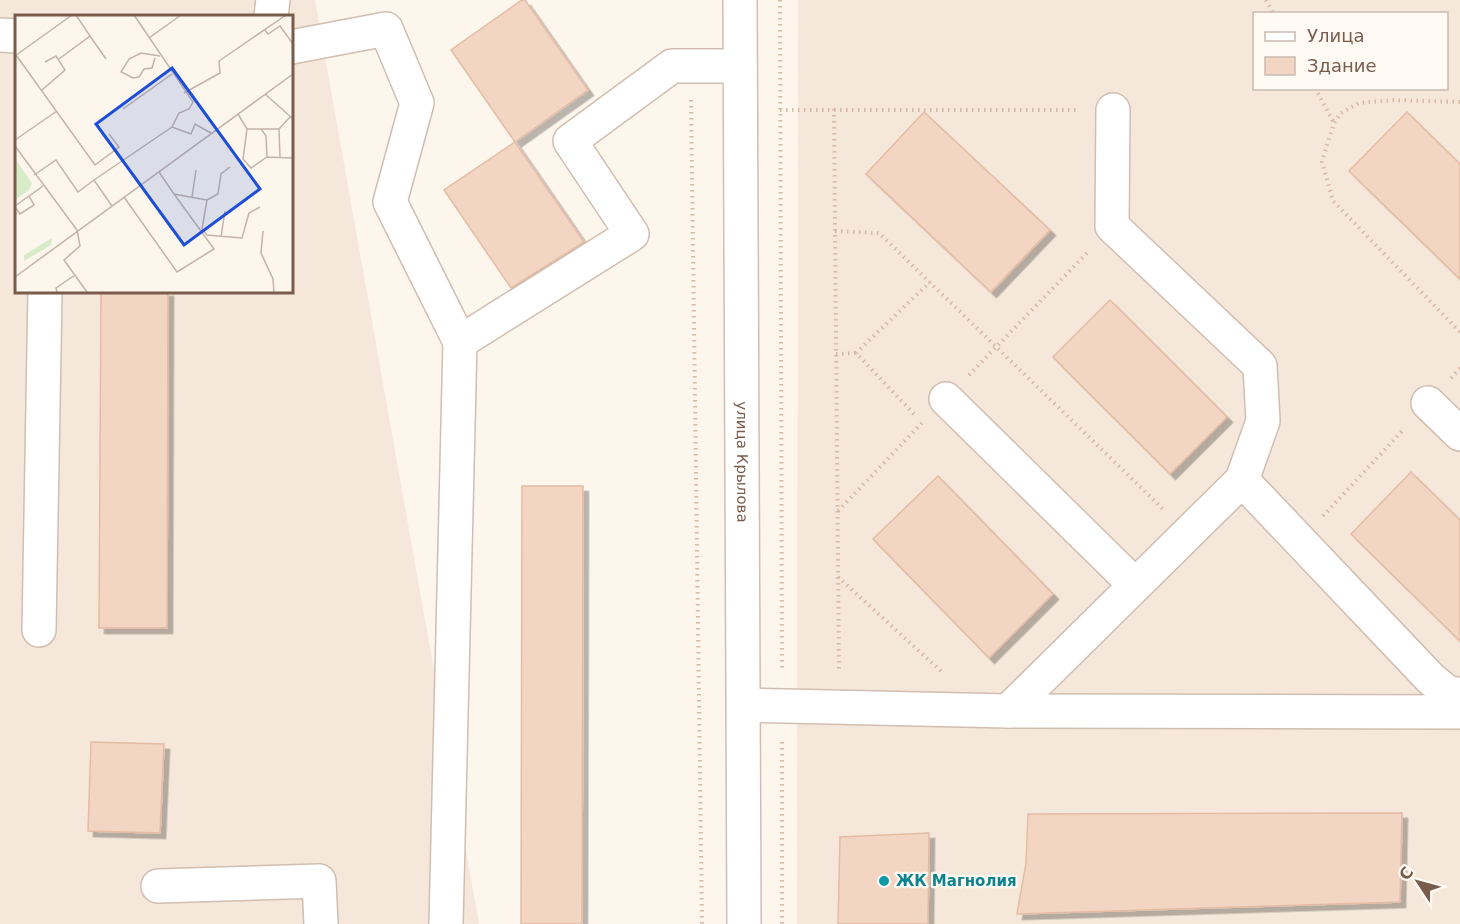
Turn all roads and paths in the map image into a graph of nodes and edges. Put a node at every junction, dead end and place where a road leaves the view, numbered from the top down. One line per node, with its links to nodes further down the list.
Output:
1 (273, 0): 4 (street)
2 (740, 0): 8 (street, улица Крылова)
3 (780, 0): 14 (path)
4 (271, 15)
5 (0, 35): 6 (street)
6 (15, 36)
7 (292, 47): 22 (street)
8 (740, 66): 9 (street); 13 (street, улица Крылова)
9 (691, 67): 22 (street); 47 (path)
10 (1317, 90): 16 (path)
11 (1460, 102): 16 (path)
12 (834, 109): 14 (path); 15 (path); 18 (path)
13 (740, 110): 14 (path); 39 (street, улица Крылова)
14 (781, 110): 40 (path)
15 (1113, 110): 17 (street)
16 (1334, 123): 21 (path)
17 (1112, 226): 23 (path); 31 (street)
18 (835, 231): 19 (path); 25 (path)
19 (930, 282): 23 (path); 24 (path)
20 (45, 292): 37 (street)
21 (1460, 332)
22 (460, 342): 46 (street)
23 (997, 345): 27 (path); 33 (path)
24 (856, 353): 25 (path); 29 (path)
25 (836, 354): 32 (path)
26 (1460, 368): 28 (path)
27 (946, 399): 29 (path); 36 (street)
28 (1428, 403): 30 (street); 34 (path)
29 (922, 423): 32 (path)
30 (1460, 434)
31 (1242, 480): 33 (street); 34 (street)
32 (837, 512): 35 (path)
33 (1188, 534): 36 (street)
34 (1300, 541): 38 (street)
35 (838, 576): 41 (path); 42 (path)
36 (1136, 585): 42 (street)
37 (39, 630)
38 (1460, 695)
39 (744, 705): 40 (street); 48 (street, улица Крылова)
40 (782, 706): 41 (street); 49 (path)
41 (839, 707): 42 (street)
42 (996, 710): 43 (street)
43 (1460, 712)
44 (158, 886): 45 (street)
45 (321, 924)
46 (446, 924)
47 (702, 924)
48 (744, 924)
49 (782, 924)

